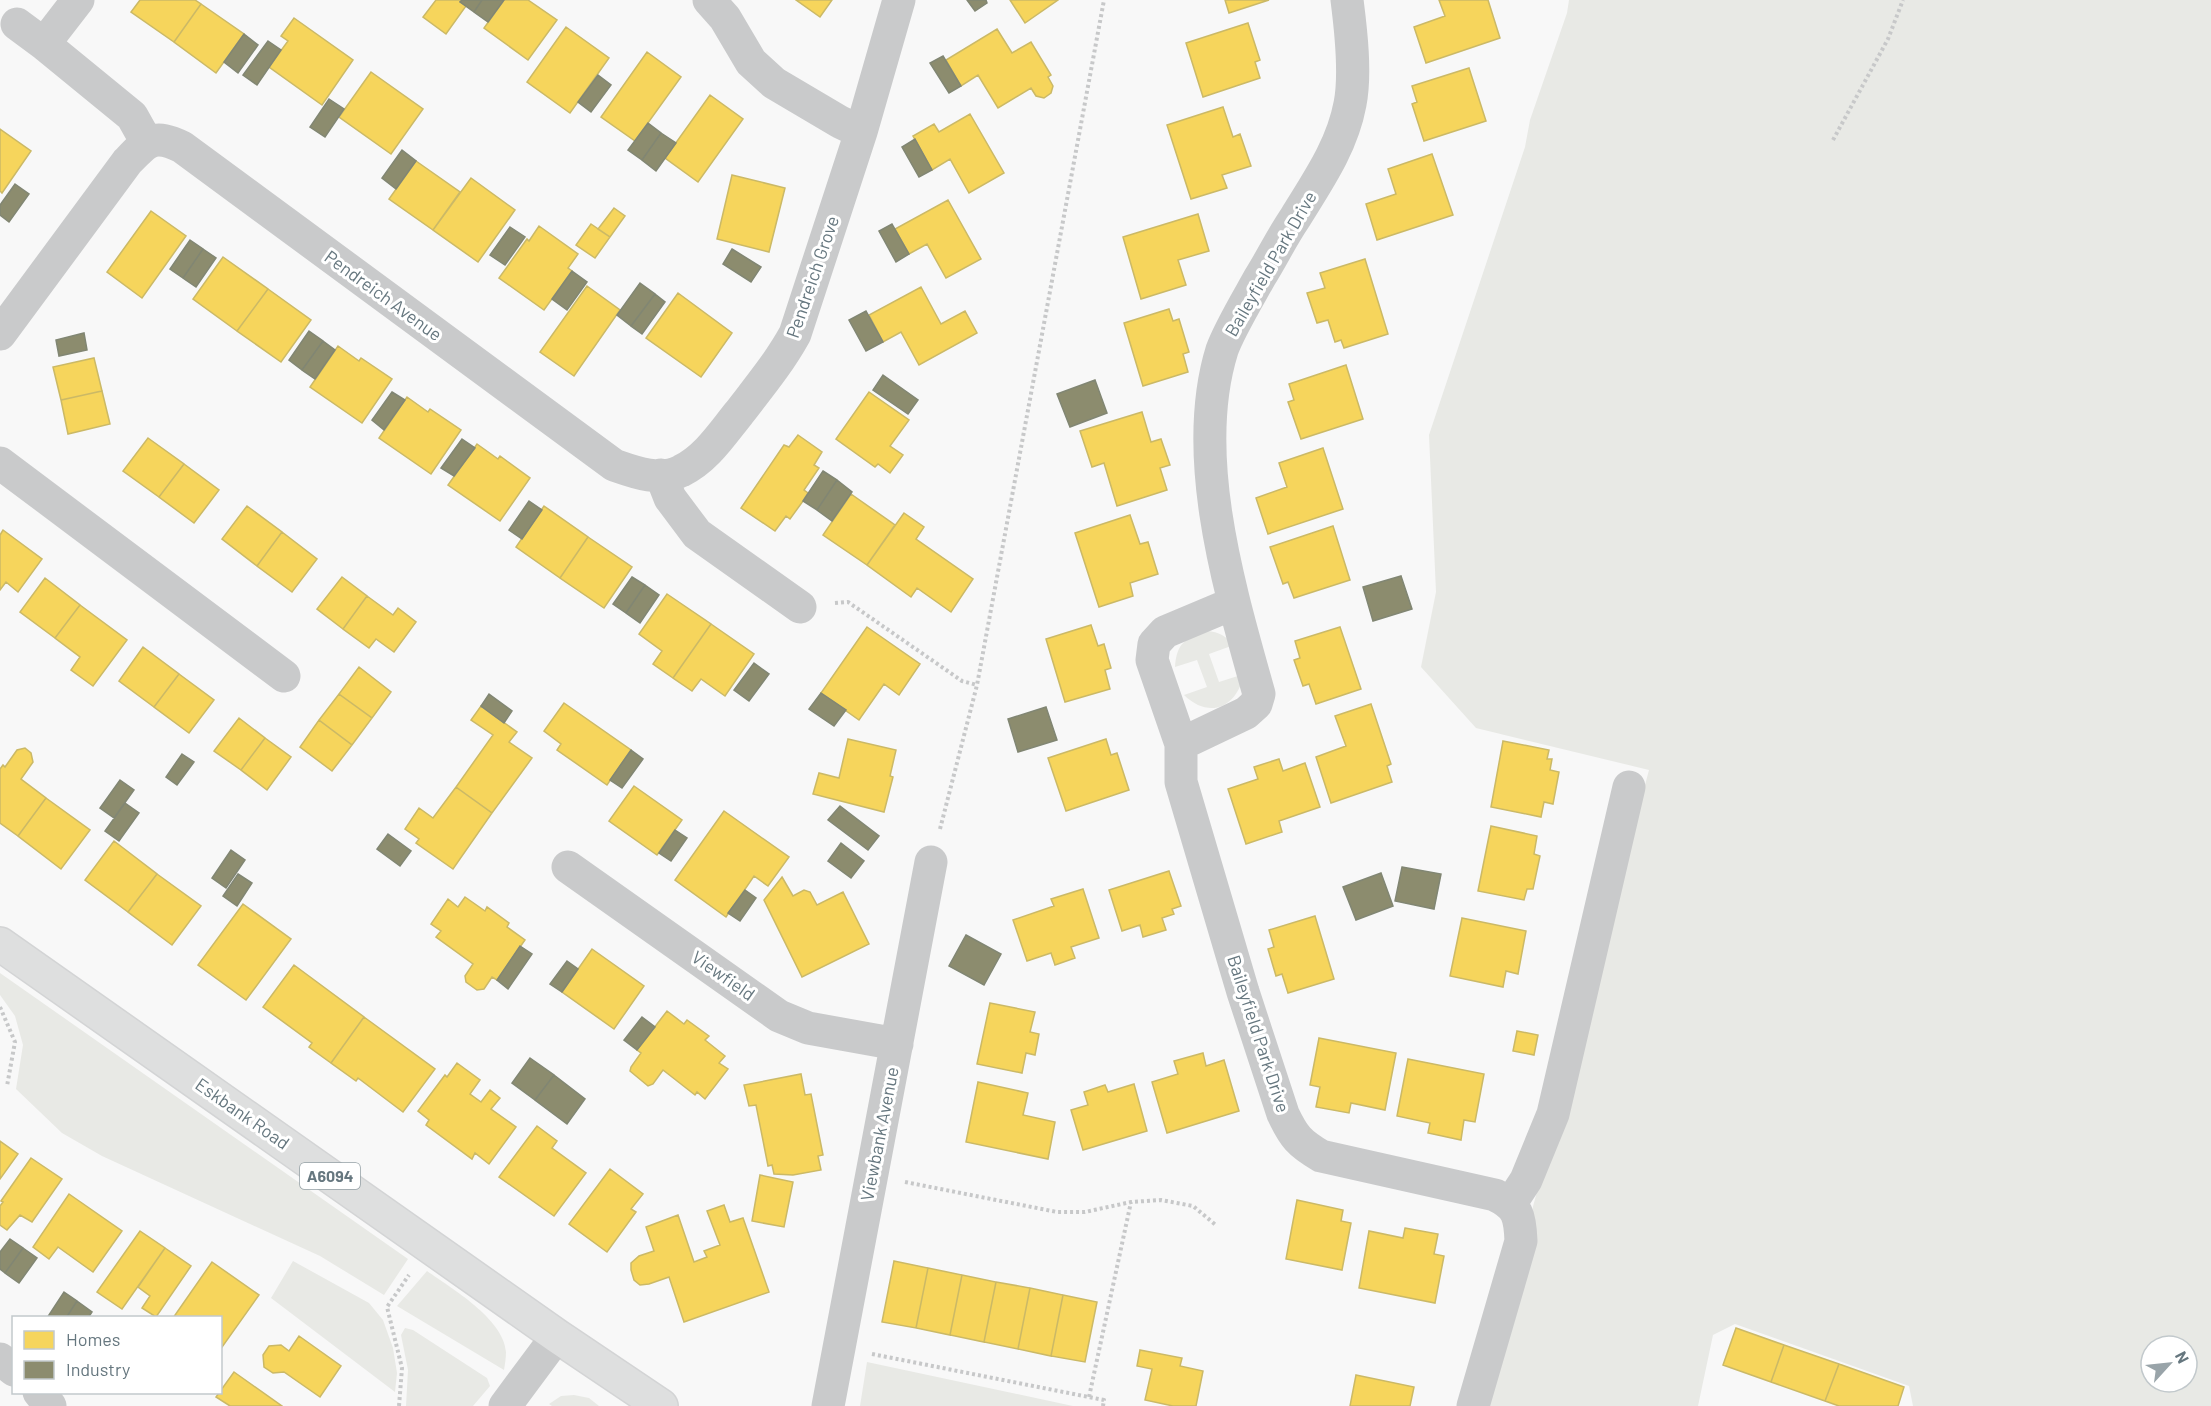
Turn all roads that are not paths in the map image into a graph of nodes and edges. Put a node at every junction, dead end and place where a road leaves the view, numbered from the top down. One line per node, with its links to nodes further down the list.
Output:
1 (78, 0): 6 (street)
2 (710, 0): 7 (street)
3 (899, 0): 7 (street, Pendreich Grove)
4 (1347, 0): 12 (street, Baileyfield Park Drive)
5 (17, 24): 6 (street)
6 (44, 44): 8 (street)
7 (861, 132): 11 (street, Pendreich Grove)
8 (146, 141): 9 (street); 11 (street, Pendreich Avenue)
9 (0, 334)
10 (0, 463): 14 (street)
11 (661, 475): 13 (street)
12 (1234, 603): 15 (street, Baileyfield Park Drive); 15 (street, Baileyfield Park Drive)
13 (800, 607)
14 (284, 676)
15 (1180, 744): 21 (street, Baileyfield Park Drive)
16 (1629, 787): 21 (street)
17 (931, 862): 20 (street, Viewbank Avenue)
18 (568, 867): 20 (street, Viewfield)
19 (0, 944): 22 (main road, Eskbank Road / A6094)
20 (897, 1044): 29 (street, Viewbank Avenue)
21 (1511, 1203): 30 (street)
22 (557, 1336): 27 (street); 28 (main road, Eskbank Road / A6094)
23 (0, 1359): 24 (street)
24 (12, 1368)
25 (41, 1394): 26 (street)
26 (50, 1406)
27 (505, 1406)
28 (661, 1406)
29 (828, 1406)
30 (1473, 1406)

